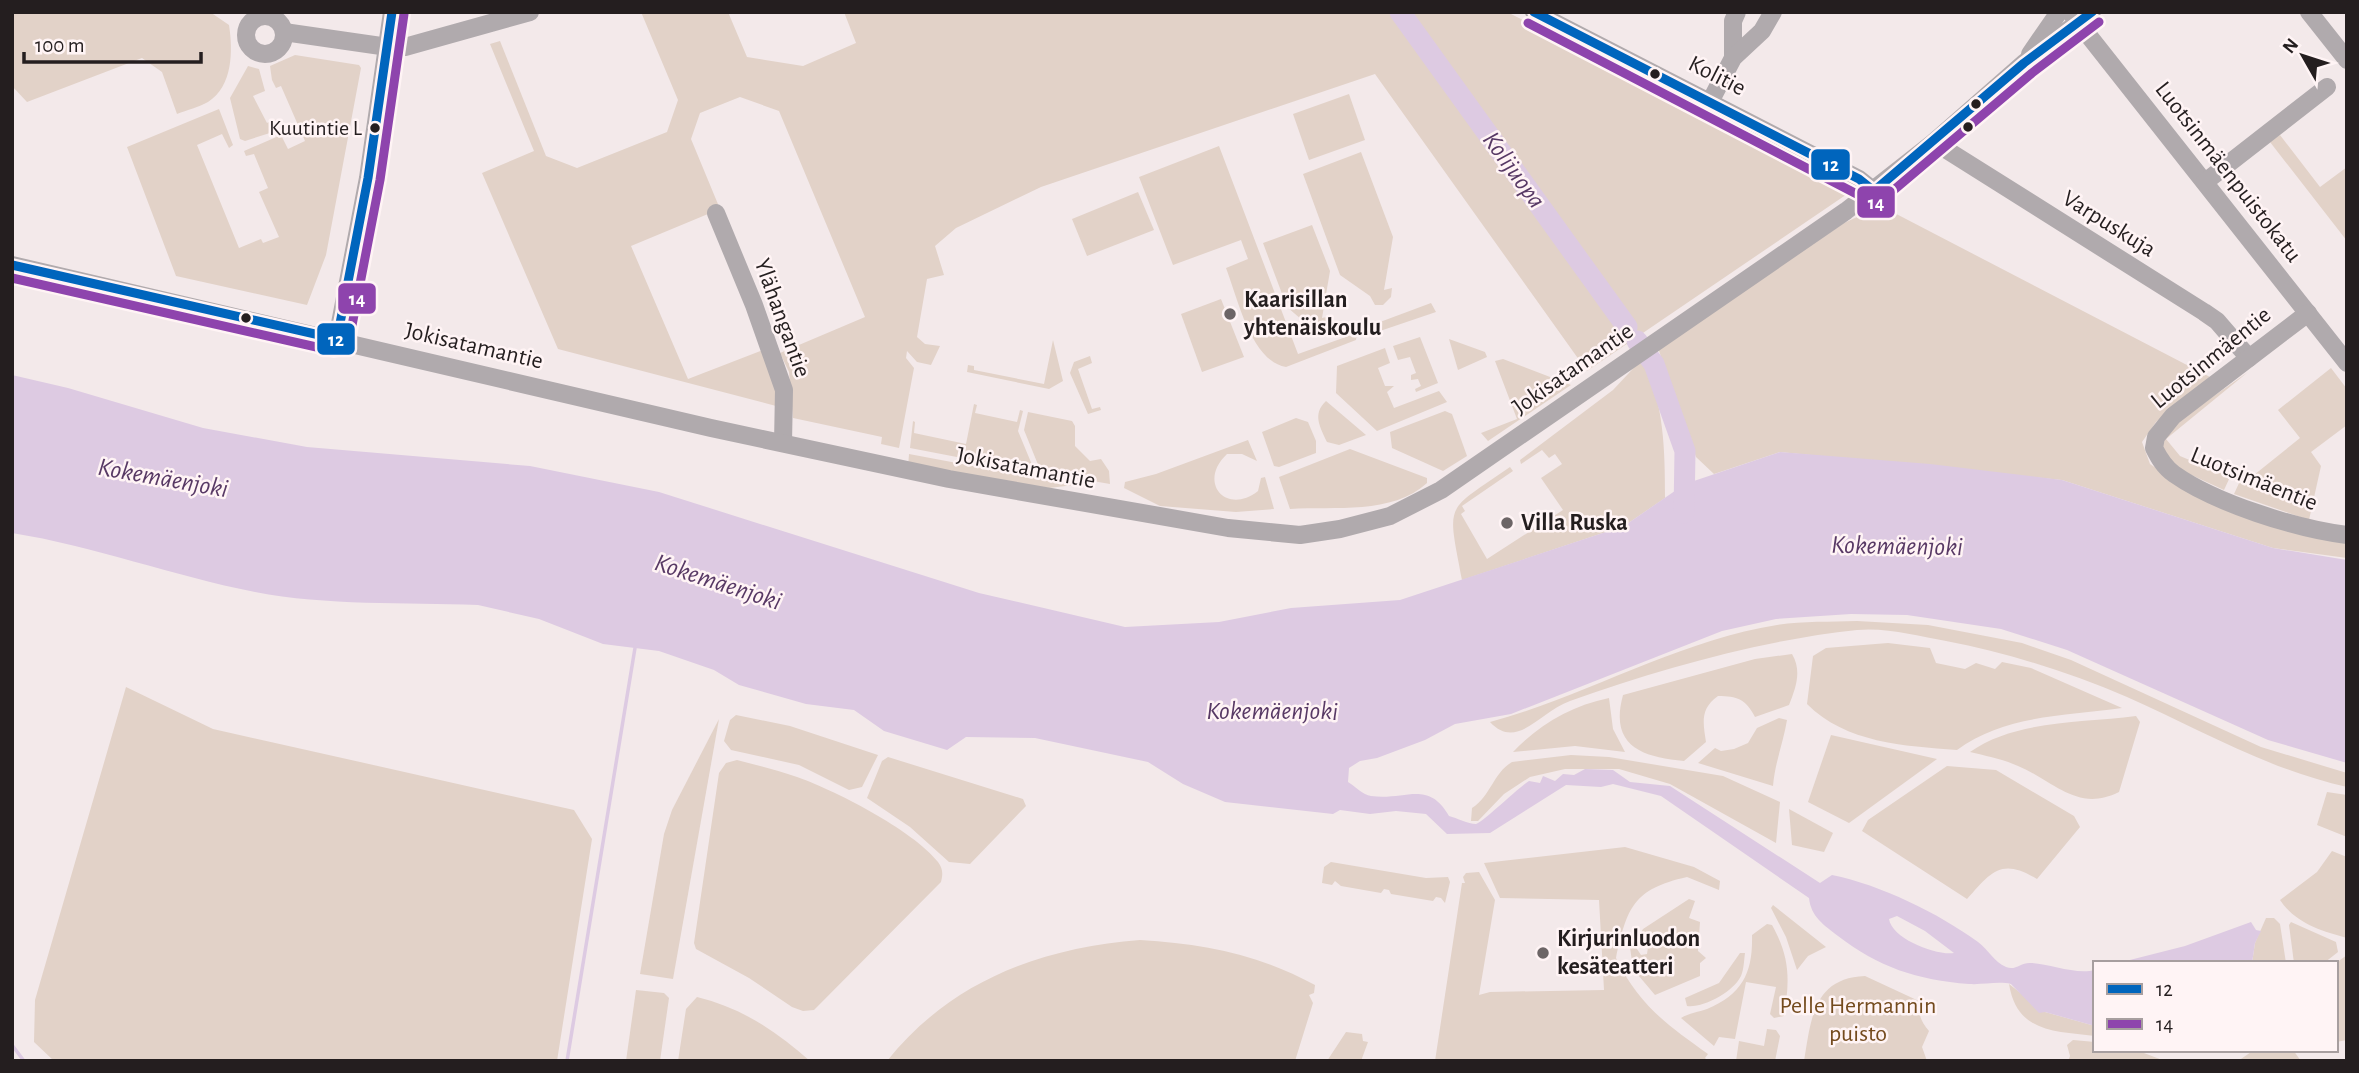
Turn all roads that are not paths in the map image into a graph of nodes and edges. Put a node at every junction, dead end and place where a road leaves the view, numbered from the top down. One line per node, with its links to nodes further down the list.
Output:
1 (392, 12): 11 (street)
2 (530, 12): 11 (street)
3 (1534, 12): 9 (street, Kolitie)
4 (1737, 12): 12 (street)
5 (1773, 12): 12 (street)
6 (2059, 12): 14 (street)
7 (2309, 12): 13 (street)
8 (2081, 15): 14 (street); 18 (street, Luotsinmäenpuistokatu)
9 (1565, 18): 16 (street, Kolitie)
10 (284, 32): 11 (street)
11 (388, 47): 23 (street)
12 (1732, 58): 16 (street)
13 (2347, 60)
14 (2024, 63): 17 (street, Jokisatamantie)
15 (2327, 88): 18 (street)
16 (1711, 100): 19 (street, Kolitie)
17 (1934, 142): 19 (street, Jokisatamantie); 24 (street, Varpuskuja)
18 (2205, 182): 22 (street, Luotsinmäenpuistokatu)
19 (1874, 191): 26 (street, Jokisatamantie)
20 (716, 213): 26 (street, Ylähangantie)
21 (12, 265): 23 (street, Jokisatamantie)
22 (2308, 313): 24 (street, Luotsinmäentie); 25 (street, Luotsinmäenpuistokatu)
23 (337, 339): 26 (street, Jokisatamantie)
24 (2249, 358): 27 (street, Luotsinmäentie)
25 (2347, 363)
26 (783, 443)
27 (2154, 448): 28 (street, Luotsimäentie)
28 (2347, 535)

